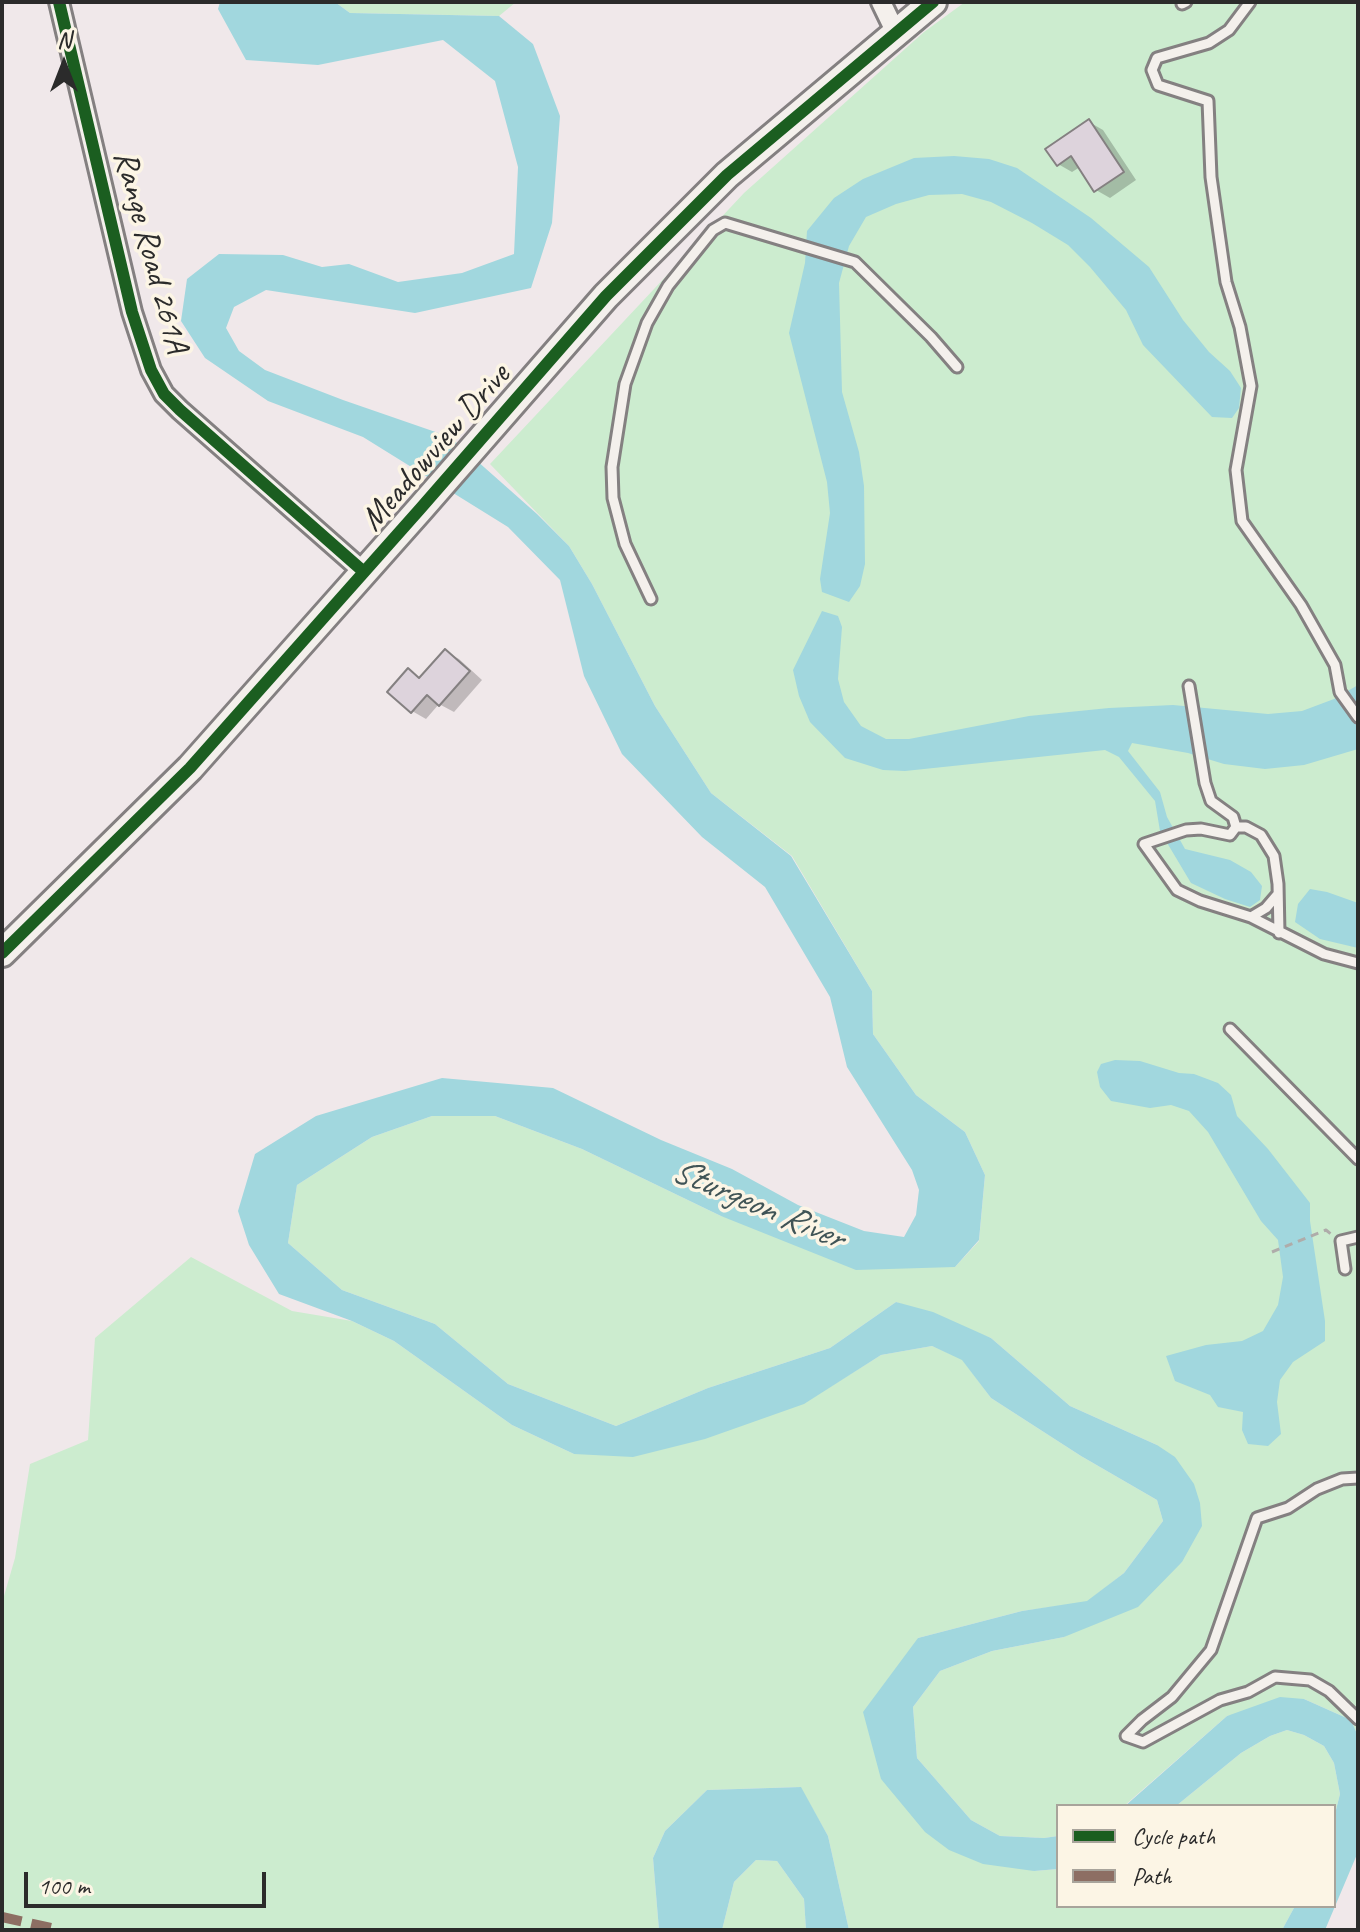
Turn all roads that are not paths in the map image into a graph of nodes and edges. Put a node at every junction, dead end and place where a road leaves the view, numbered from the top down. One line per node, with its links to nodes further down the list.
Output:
1 (59, 2): 7 (street, Range Road 261A)
2 (881, 2): 5 (street)
3 (933, 2): 5 (street, Meadowview Drive)
4 (1250, 2): 10 (lane)
5 (896, 33): 7 (street, Meadowview Drive)
6 (957, 367): 8 (lane)
7 (364, 572): 15 (street, Meadowview Drive)
8 (651, 599)
9 (1189, 686): 11 (lane)
10 (1358, 717)
11 (1236, 827): 12 (lane); 13 (lane)
12 (1278, 894): 13 (lane); 14 (lane)
13 (1251, 917): 14 (lane)
14 (1279, 933): 16 (lane)
15 (2, 953)
16 (1358, 963)
17 (1230, 1029): 18 (lane)
18 (1358, 1159)
19 (1358, 1237): 20 (lane)
20 (1345, 1269)
21 (1358, 1478): 22 (lane)
22 (1358, 1719)

